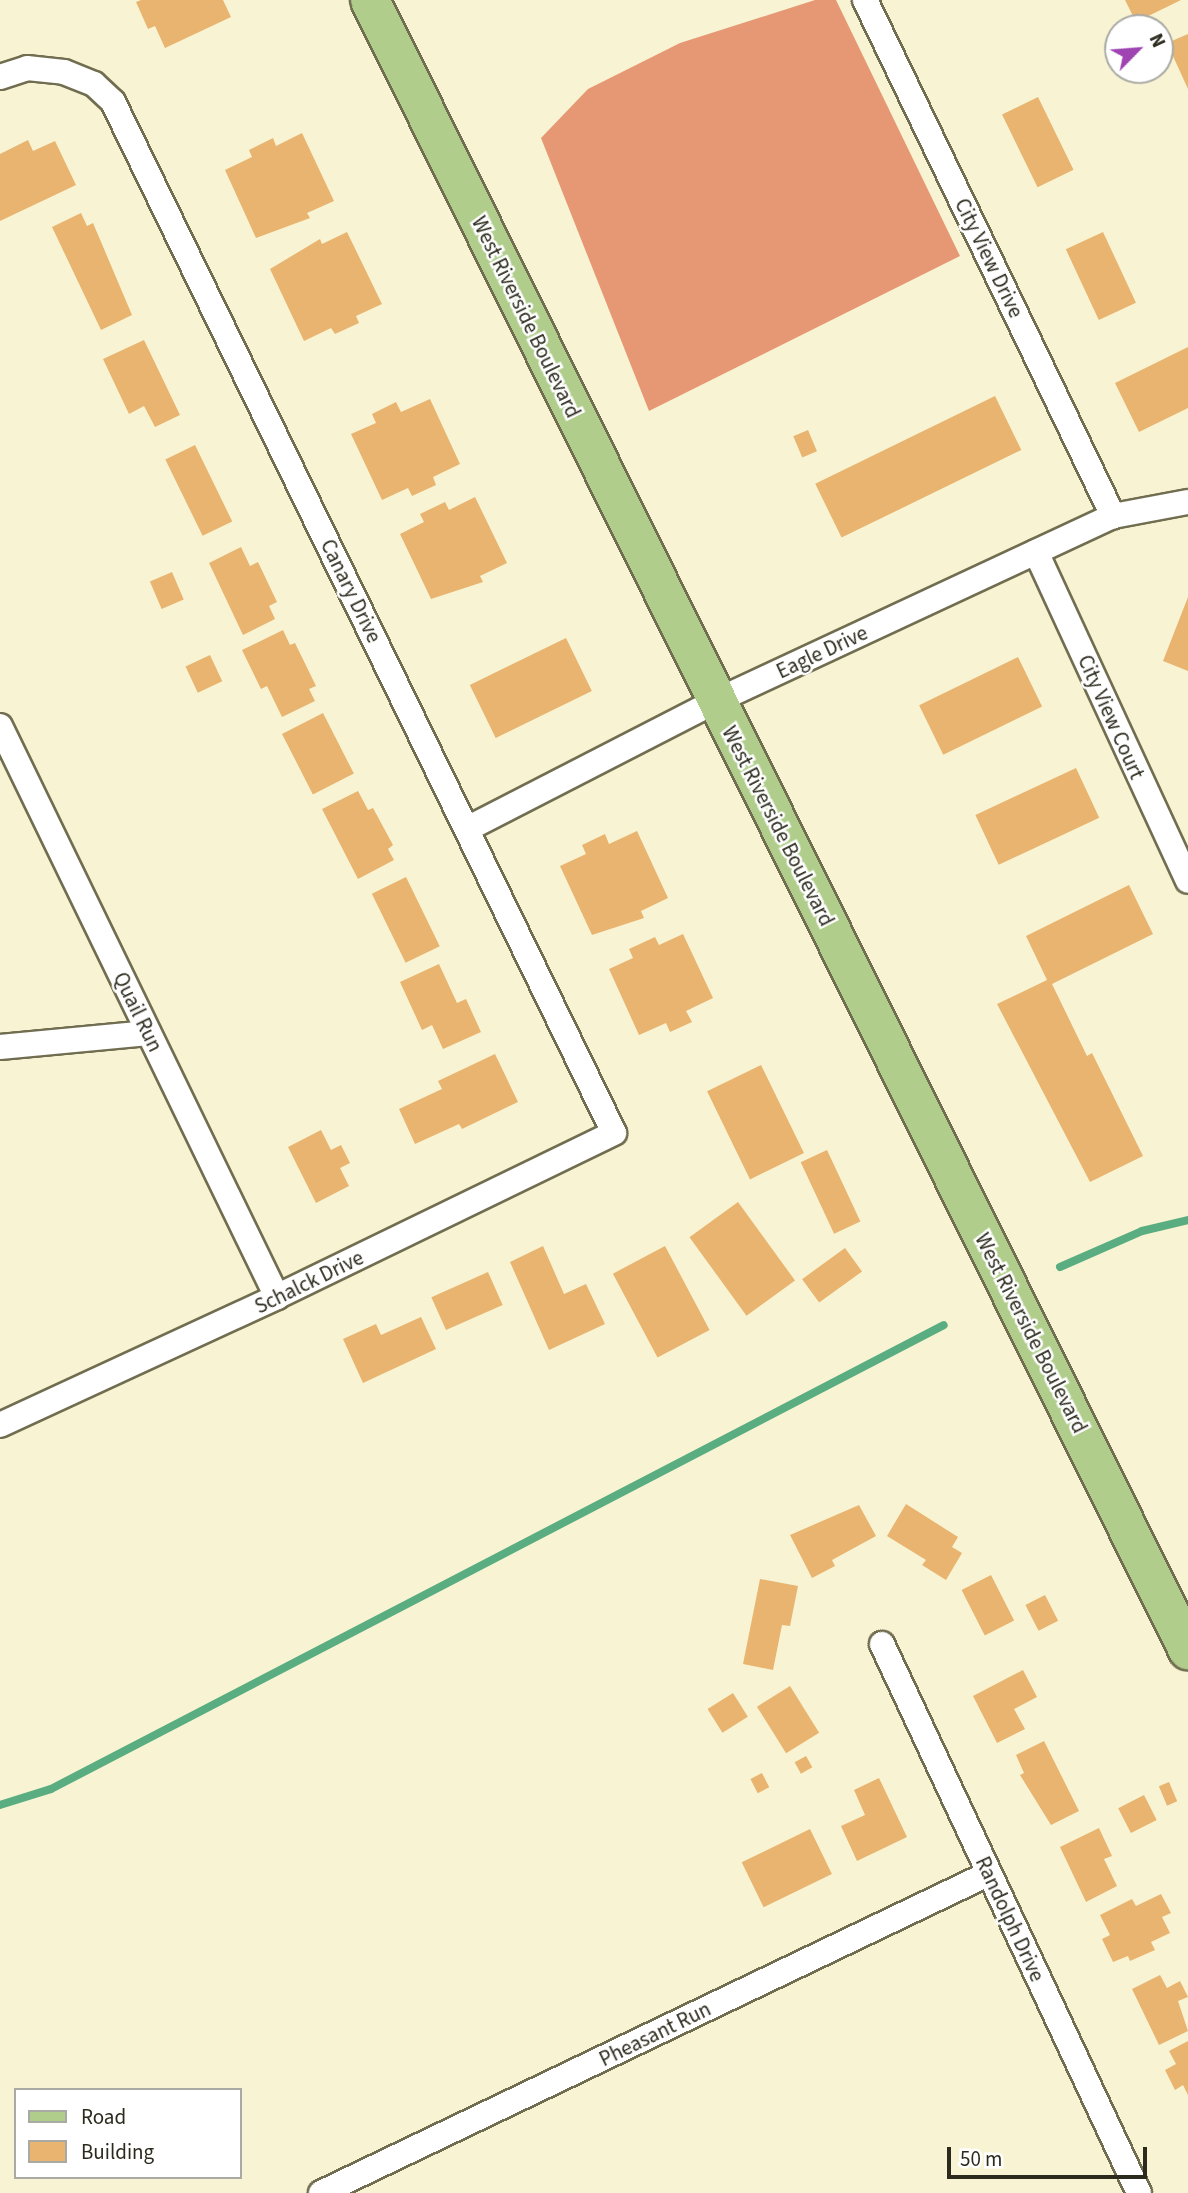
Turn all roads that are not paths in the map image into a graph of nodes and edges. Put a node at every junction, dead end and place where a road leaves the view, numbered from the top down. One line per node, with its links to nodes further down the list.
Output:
1 (370, 0): 7 (main road, West Riverside Boulevard)
2 (865, 0): 5 (street, City View Drive)
3 (0, 77): 9 (street, Canary Drive)
4 (1188, 502): 5 (street, Eagle Drive)
5 (1113, 516): 6 (street, Eagle Drive)
6 (1036, 552): 7 (street, Eagle Drive); 10 (street, City View Court)
7 (716, 701): 9 (street, Eagle Drive); 17 (main road, West Riverside Boulevard)
8 (0, 726): 11 (street, Quail Run)
9 (467, 829): 13 (street, Canary Drive)
10 (1188, 881)
11 (148, 1033): 12 (street); 14 (street, Quail Run)
12 (0, 1047)
13 (614, 1133): 14 (street, Schalck Drive)
14 (277, 1297): 15 (street, Schalck Drive)
15 (0, 1424)
16 (882, 1644): 18 (street, Randolph Drive)
17 (1188, 1650)
18 (988, 1874): 19 (street, Pheasant Run); 20 (street, Randolph Drive)
19 (321, 2193)
20 (1139, 2193)

